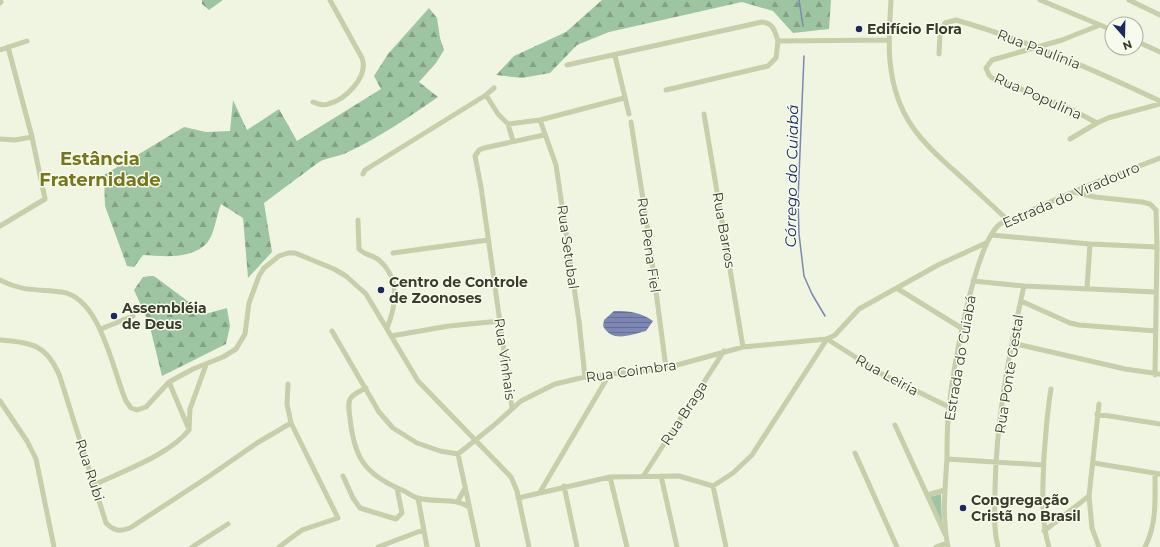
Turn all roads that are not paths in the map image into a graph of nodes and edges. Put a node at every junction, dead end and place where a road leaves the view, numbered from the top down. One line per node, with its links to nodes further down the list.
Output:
1 (330, 0): 23 (street)
2 (891, 0): 8 (street)
3 (1040, 0): 6 (street)
4 (1130, 0): 5 (street)
5 (1160, 15)
6 (1100, 25): 7 (street); 13 (street, Rua Populina)
7 (1104, 27)
8 (889, 40): 10 (street); 40 (street)
9 (27, 41): 12 (street)
10 (778, 41): 17 (street); 20 (street)
11 (1144, 45): 15 (street)
12 (8, 47): 14 (street); 32 (street)
13 (1037, 47): 16 (street, Rua Paulínia); 24 (street, Rua Paulínia); 29 (street, Rua Populina)
14 (0, 50)
15 (1160, 52)
16 (939, 54)
17 (615, 56): 18 (street); 22 (street)
18 (566, 65)
19 (494, 88): 21 (street)
20 (666, 90)
21 (486, 95): 30 (street); 37 (street)
22 (624, 98): 25 (street); 27 (street)
23 (313, 102)
24 (1160, 102): 29 (street)
25 (629, 114)
26 (704, 114): 66 (street, Rua Barros)
27 (540, 120): 30 (street); 31 (street, Rua Setubal)
28 (631, 122): 69 (street, Rua Pena Fiel)
29 (1097, 123): 34 (street)
30 (508, 124): 35 (street)
31 (544, 135): 35 (street); 72 (street, Rua Setubal)
32 (32, 137): 33 (street); 41 (street)
33 (0, 139)
34 (1070, 139)
35 (513, 141): 43 (street, Rua Vinhais)
36 (1160, 158): 38 (street, Estrada do Viradouro)
37 (363, 174)
38 (1073, 192): 40 (street, Estrada do Viradouro); 46 (street)
39 (358, 220): 57 (street)
40 (1009, 221): 42 (street, Estrada do Viradouro)
41 (0, 226)
42 (991, 235): 44 (street, Estrada do Viradouro); 45 (street)
43 (488, 240): 47 (street); 56 (street, Rua Vinhais)
44 (986, 244): 49 (street, Estrada do Cuiabá); 52 (street)
45 (1090, 244): 46 (street); 51 (street)
46 (1157, 247): 53 (street)
47 (393, 253)
48 (0, 280): 59 (street)
49 (973, 281): 50 (street); 58 (street, Estrada do Cuiabá)
50 (1024, 286): 51 (street); 54 (street, Rua Ponte Gestal)
51 (1088, 288): 53 (street)
52 (898, 289): 58 (street); 63 (street)
53 (1156, 292): 61 (street)
54 (1021, 301): 61 (street); 65 (street, Rua Ponte Gestal)
55 (133, 316): 59 (street)
56 (500, 321): 62 (street); 80 (street, Rua Vinhais)
57 (387, 328): 62 (street); 68 (street)
58 (963, 328): 79 (street, Estrada do Cuiabá)
59 (101, 329): 73 (street)
60 (332, 331): 75 (street)
61 (1156, 331): 71 (street)
62 (391, 336): 86 (street)
63 (827, 339): 66 (street, Rua Coimbra); 79 (street, Rua Leiria); 100 (street)
64 (0, 340): 98 (street, Rua Rubi)
65 (1012, 343): 71 (street); 90 (street, Rua Ponte Gestal)
66 (743, 347): 67 (street, Rua Coimbra)
67 (724, 351): 69 (street, Rua Coimbra); 94 (street, Rua Braga)
68 (206, 365): 73 (street); 85 (street)
69 (666, 368): 70 (street, Rua Coimbra)
70 (609, 375): 72 (street, Rua Coimbra); 104 (street)
71 (1158, 375)
72 (585, 377): 80 (street, Rua Coimbra)
73 (169, 382): 85 (street)
74 (288, 384): 82 (street)
75 (366, 388): 88 (street); 101 (street)
76 (1051, 389): 92 (street)
77 (0, 401): 116 (street)
78 (1099, 404): 81 (street)
79 (949, 407): 89 (street, Estrada do Cuiabá)
80 (512, 408): 86 (street, Rua Coimbra)
81 (1097, 414): 83 (street); 91 (street)
82 (290, 423): 98 (street, Rua Rubi); 115 (street)
83 (1160, 424)
84 (895, 425): 105 (street)
85 (189, 430): 98 (street)
86 (475, 440): 88 (street, Rua Coimbra); 108 (street)
87 (855, 453): 126 (street)
88 (458, 454): 102 (street)
89 (946, 460): 90 (street); 103 (street, Estrada do Cuiabá)
90 (995, 462): 92 (street); 128 (street, Rua Ponte Gestal)
91 (1094, 463): 93 (street); 106 (street)
92 (1044, 465): 113 (street)
93 (1158, 474): 131 (street)
94 (644, 475): 96 (street); 97 (street)
95 (343, 476): 101 (street)
96 (661, 476): 100 (street); 124 (street)
97 (610, 477): 99 (street); 123 (street)
98 (94, 485)
99 (564, 486): 104 (street); 122 (street)
100 (713, 486): 125 (street)
101 (397, 488): 107 (street)
102 (465, 488): 109 (street); 110 (street)
103 (945, 490): 105 (street); 114 (street, Estrada do Cuiabá)
104 (540, 492): 108 (street)
105 (927, 495): 114 (street)
106 (1089, 496): 113 (street); 130 (street)
107 (418, 498): 109 (street); 112 (street)
108 (518, 498): 121 (street)
109 (458, 500): 110 (street)
110 (469, 507): 120 (street)
111 (228, 524): 117 (street)
112 (423, 530): 118 (street); 119 (street)
113 (1044, 531): 129 (street)
114 (947, 542): 127 (street)
115 (279, 546)
116 (54, 547)
117 (192, 547)
118 (378, 547)
119 (427, 547)
120 (478, 547)
121 (529, 547)
122 (577, 547)
123 (627, 547)
124 (677, 547)
125 (726, 547)
126 (897, 547)
127 (936, 547)
128 (998, 547)
129 (1049, 547)
130 (1099, 547)
131 (1145, 547)

